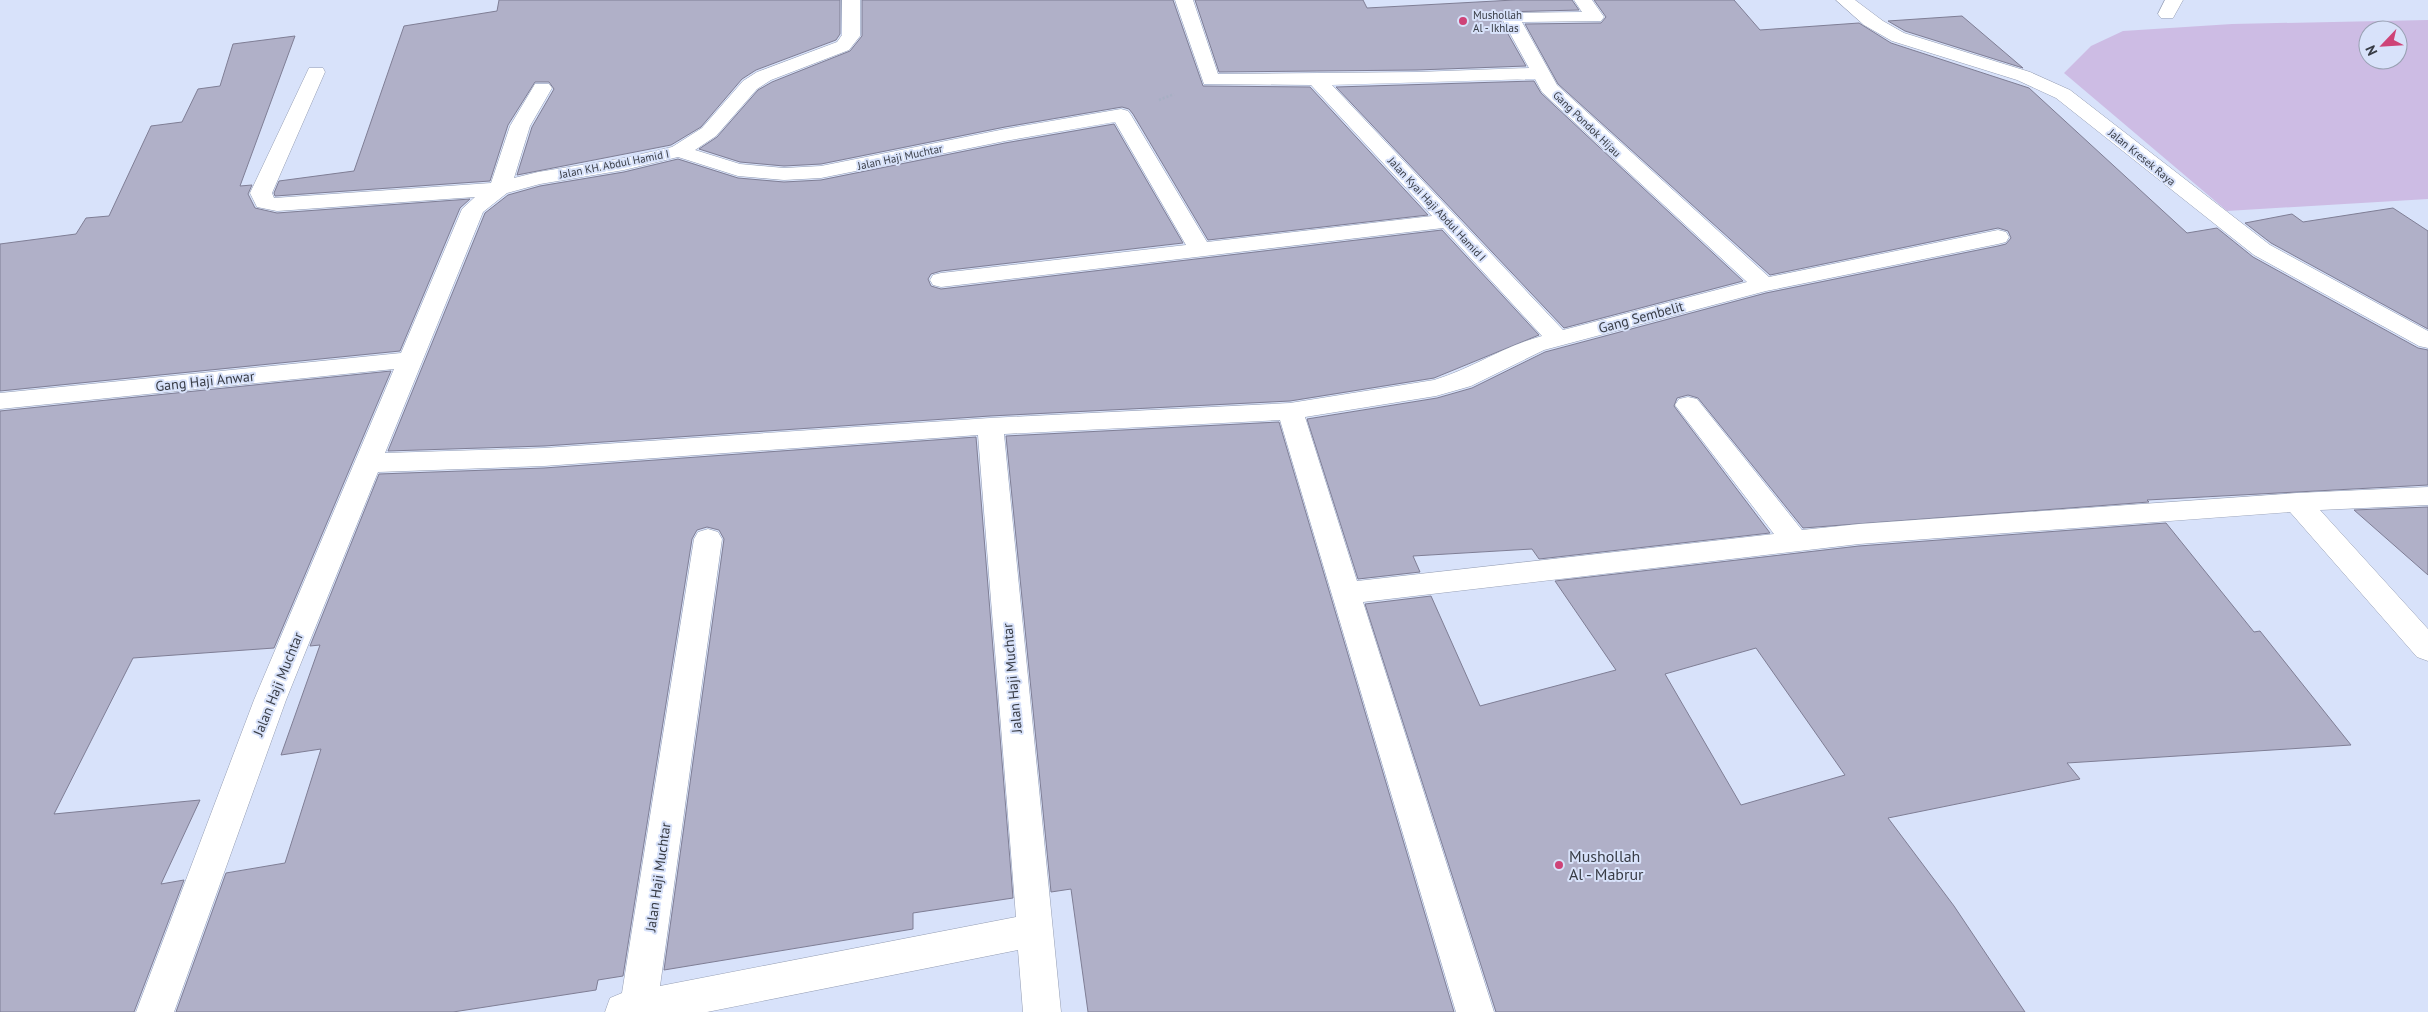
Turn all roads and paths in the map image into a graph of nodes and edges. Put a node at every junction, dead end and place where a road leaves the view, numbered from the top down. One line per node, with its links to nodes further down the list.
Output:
1 (851, 0): 11 (street, Jalan KH. Abdul Hamid I)
2 (1184, 0): 8 (street)
3 (1583, 0): 6 (street, Gang Pondok Hijau)
4 (1845, 0): 19 (street, Jalan Kresek Raya)
5 (316, 72): 12 (street)
6 (1542, 73): 7 (street); 17 (street, Gang Pondok Hijau)
7 (1316, 79): 8 (street); 13 (street, Jalan Kyai Haji Abdul Hamid I)
8 (1211, 80): 10 (path)
9 (542, 88): 12 (street)
10 (1121, 115): 11 (street, Jalan Haji Muchtar); 15 (street)
11 (679, 151): 12 (street, Jalan KH. Abdul Hamid I)
12 (500, 189): 20 (street, Jalan KH. Abdul Hamid I)
13 (1449, 222): 15 (street); 18 (street, Jalan Kyai Haji Abdul Hamid I)
14 (1998, 237): 17 (street, Gang Sembelit)
15 (1200, 250): 16 (street)
16 (941, 280)
17 (1764, 285): 18 (street, Gang Sembelit)
18 (1558, 339): 23 (street, Gang Sembelit)
19 (2428, 340)
20 (410, 360): 21 (street, Gang Haji Anwar); 25 (street, Jalan Haji Muchtar)
21 (0, 401)
22 (1688, 405): 29 (street)
23 (1290, 411): 24 (street, Gang Sembelit); 30 (street)
24 (990, 426): 25 (street, Gang Sembelit); 32 (street, Jalan Haji Muchtar)
25 (367, 463): 34 (street, Jalan Haji Muchtar)
26 (2428, 496): 27 (street)
27 (2296, 502): 29 (street); 31 (street)
28 (708, 539): 33 (street, Jalan Haji Muchtar)
29 (1795, 541): 30 (street)
30 (1346, 593): 36 (street)
31 (2428, 649)
32 (1035, 930): 33 (street, Jalan Haji Muchtar); 35 (street, Jalan Haji Muchtar)
33 (632, 1011)
34 (155, 1012)
35 (1042, 1012)
36 (1475, 1012)

